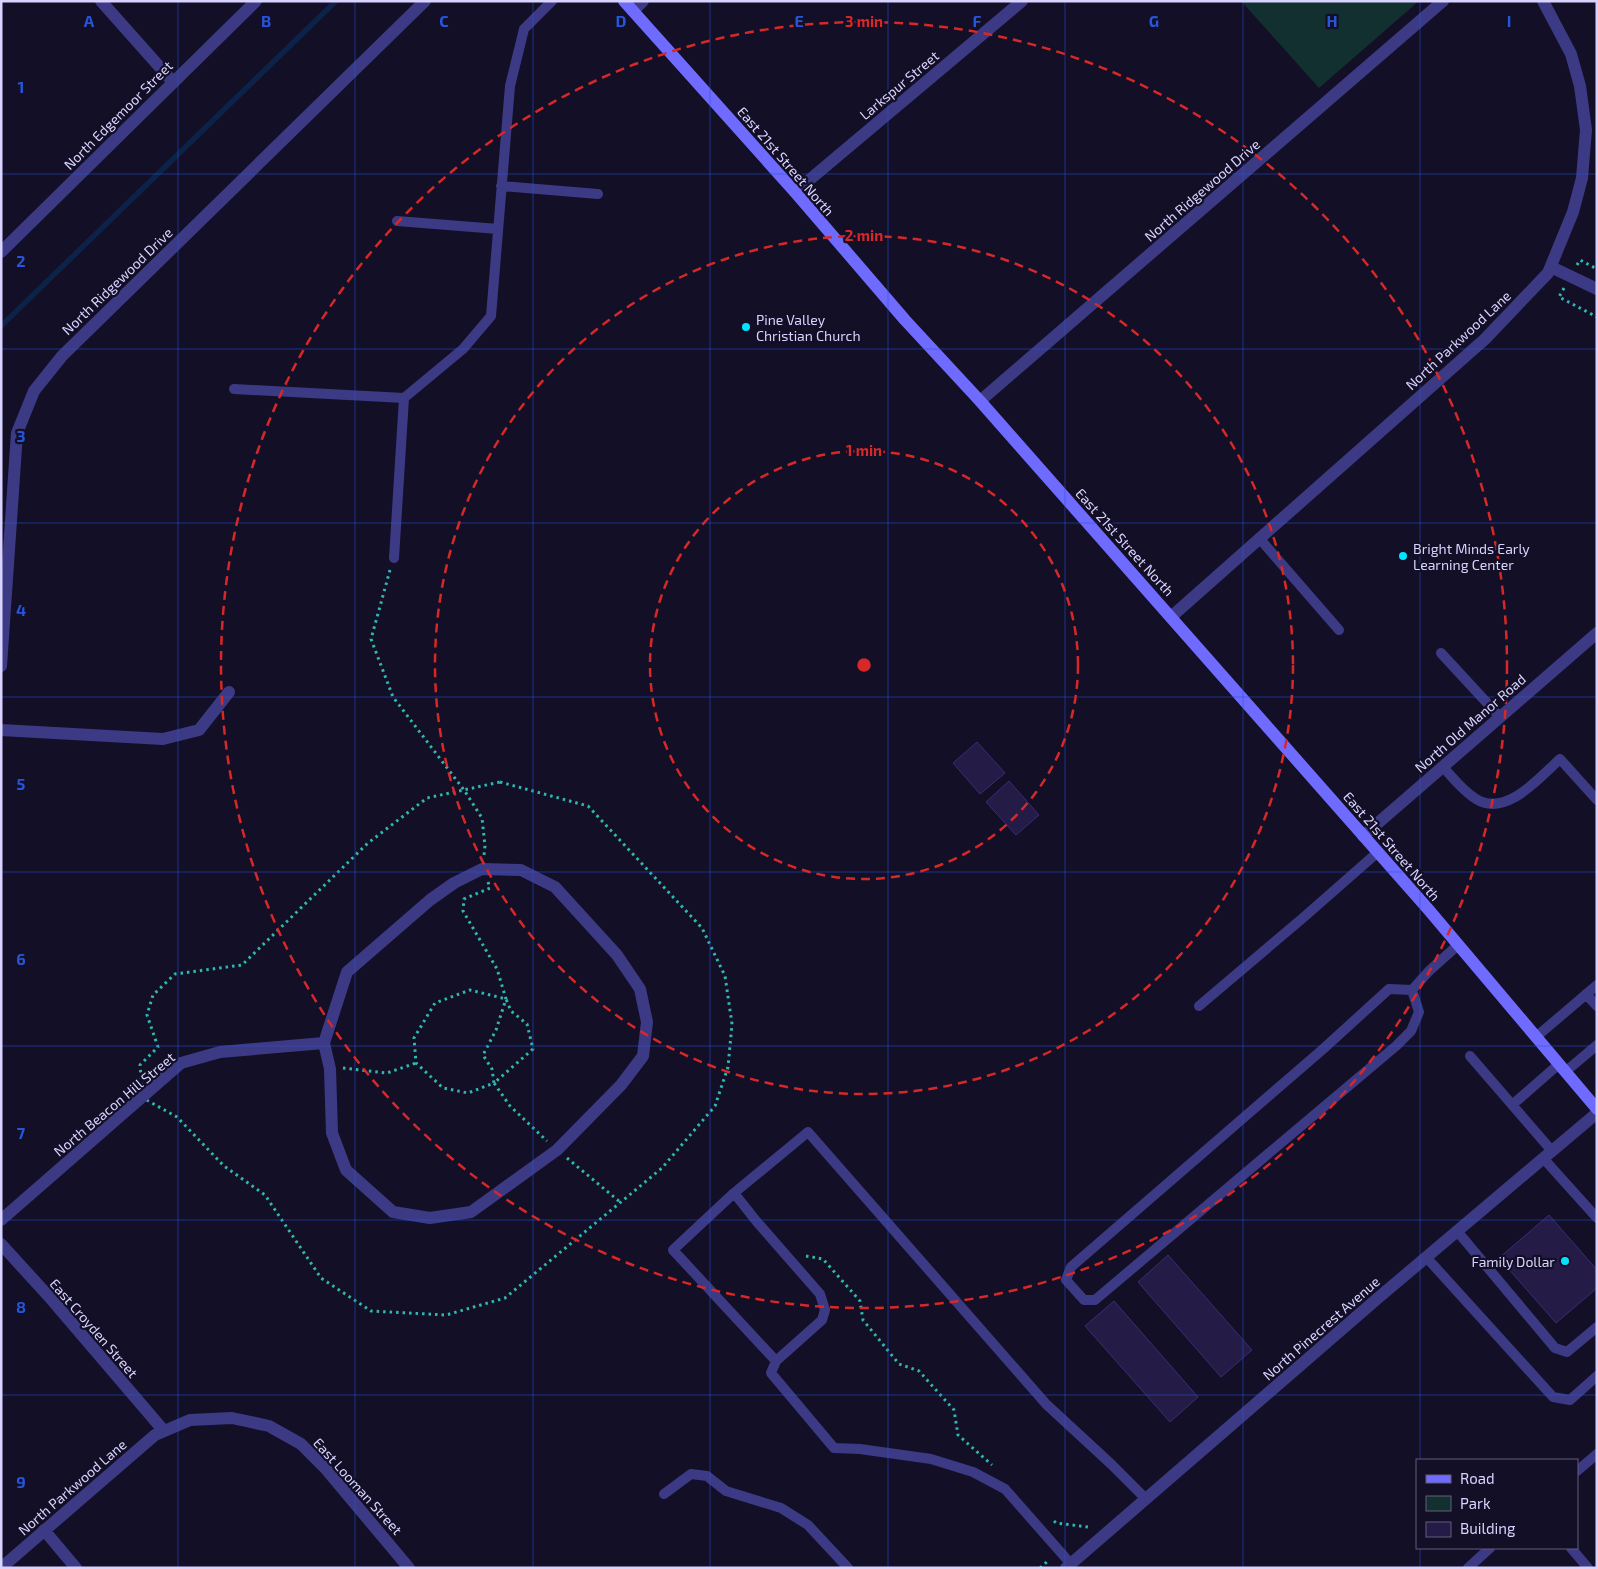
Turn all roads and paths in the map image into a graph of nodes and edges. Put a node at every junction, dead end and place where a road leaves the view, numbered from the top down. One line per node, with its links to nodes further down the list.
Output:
1 (101, 1): 10 (street)
2 (256, 1): 10 (street, North Edgemoor Street)
3 (425, 1): 28 (street, North Ridgewood Drive)
4 (552, 1): 11 (lane)
5 (643, 1): 9 (street)
6 (1022, 1): 12 (street, Larkspur Street)
7 (1443, 1): 21 (street, North Ridgewood Drive)
8 (1542, 1): 17 (street, North Parkwood Lane)
9 (628, 6): 12 (main road, East 21st Street North)
10 (173, 82): 16 (street, North Edgemoor Street)
11 (502, 186): 13 (lane); 15 (lane)
12 (795, 192): 21 (main road, East 21st Street North)
13 (598, 194)
14 (397, 221): 15 (lane)
15 (498, 229): 20 (lane)
16 (4, 244)
17 (1551, 267): 18 (street); 22 (street, North Parkwood Lane)
18 (1597, 289)
19 (234, 390): 20 (lane)
20 (404, 398): 23 (lane)
21 (980, 401): 24 (main road, East 21st Street North)
22 (1259, 538): 24 (street, North Parkwood Lane); 25 (lane)
23 (394, 558): 36 (path)
24 (1171, 617): 34 (main road, East 21st Street North)
25 (1339, 630)
26 (1597, 633): 30 (street, North Old Manor Road)
27 (1441, 653): 30 (lane)
28 (1, 666)
29 (229, 692): 31 (street)
30 (1500, 717): 32 (street, North Old Manor Road)
31 (1, 730)
32 (1443, 767): 33 (lane); 34 (street, North Old Manor Road)
33 (1597, 800)
34 (1364, 836): 35 (main road, East 21st Street North)
35 (1378, 852): 37 (main road, East 21st Street North); 42 (lane)
36 (482, 869): 41 (path); 45 (street); 55 (street)
37 (1458, 945): 39 (lane); 44 (main road, East 21st Street North)
38 (1597, 985): 40 (lane)
39 (1412, 990): 39 (lane)
40 (1586, 994): 43 (lane); 44 (lane)
41 (506, 999): 48 (path); 51 (path); 51 (path)
42 (1199, 1006)
43 (1597, 1006)
44 (1536, 1037): 49 (main road, East 21st Street North)
45 (324, 1043): 50 (street); 60 (street, North Beacon Hill Street)
46 (1597, 1045): 49 (lane)
47 (1470, 1056): 52 (lane)
48 (416, 1062): 50 (path); 51 (path)
49 (1562, 1068): 52 (lane); 53 (main road, East 21st Street North)
50 (330, 1069): 55 (street)
51 (494, 1083): 55 (path)
52 (1512, 1105): 56 (lane)
53 (1597, 1109)
54 (1597, 1113): 56 (street, North Pinecrest Avenue)
55 (557, 1150): 58 (path)
56 (1547, 1155): 59 (lane); 61 (street, North Pinecrest Avenue)
57 (734, 1193): 66 (lane); 66 (lane); 73 (lane)
58 (620, 1202)
59 (1597, 1218)
60 (1, 1220)
61 (1457, 1231): 64 (street, North Pinecrest Avenue); 65 (lane)
62 (1, 1244): 68 (street, East Croyden Street)
63 (799, 1250): 70 (path)
64 (1426, 1257): 67 (lane); 73 (street, North Pinecrest Avenue)
65 (1597, 1327)
66 (776, 1361): 79 (lane)
67 (1597, 1376)
68 (164, 1431): 76 (street, North Parkwood Lane); 82 (street, East Looman Street)
69 (1597, 1454): 71 (lane)
70 (993, 1466)
71 (1578, 1470)
72 (664, 1494): 83 (lane)
73 (1146, 1499): 79 (street, North Pinecrest Avenue)
74 (1049, 1517): 75 (path)
75 (1088, 1527)
76 (44, 1530): 80 (street, North Parkwood Lane); 81 (street)
77 (1489, 1549): 84 (lane)
78 (1572, 1549): 85 (lane)
79 (1069, 1566)
80 (1, 1568)
81 (76, 1568)
82 (409, 1568)
83 (848, 1568)
84 (1468, 1568)
85 (1588, 1568)

